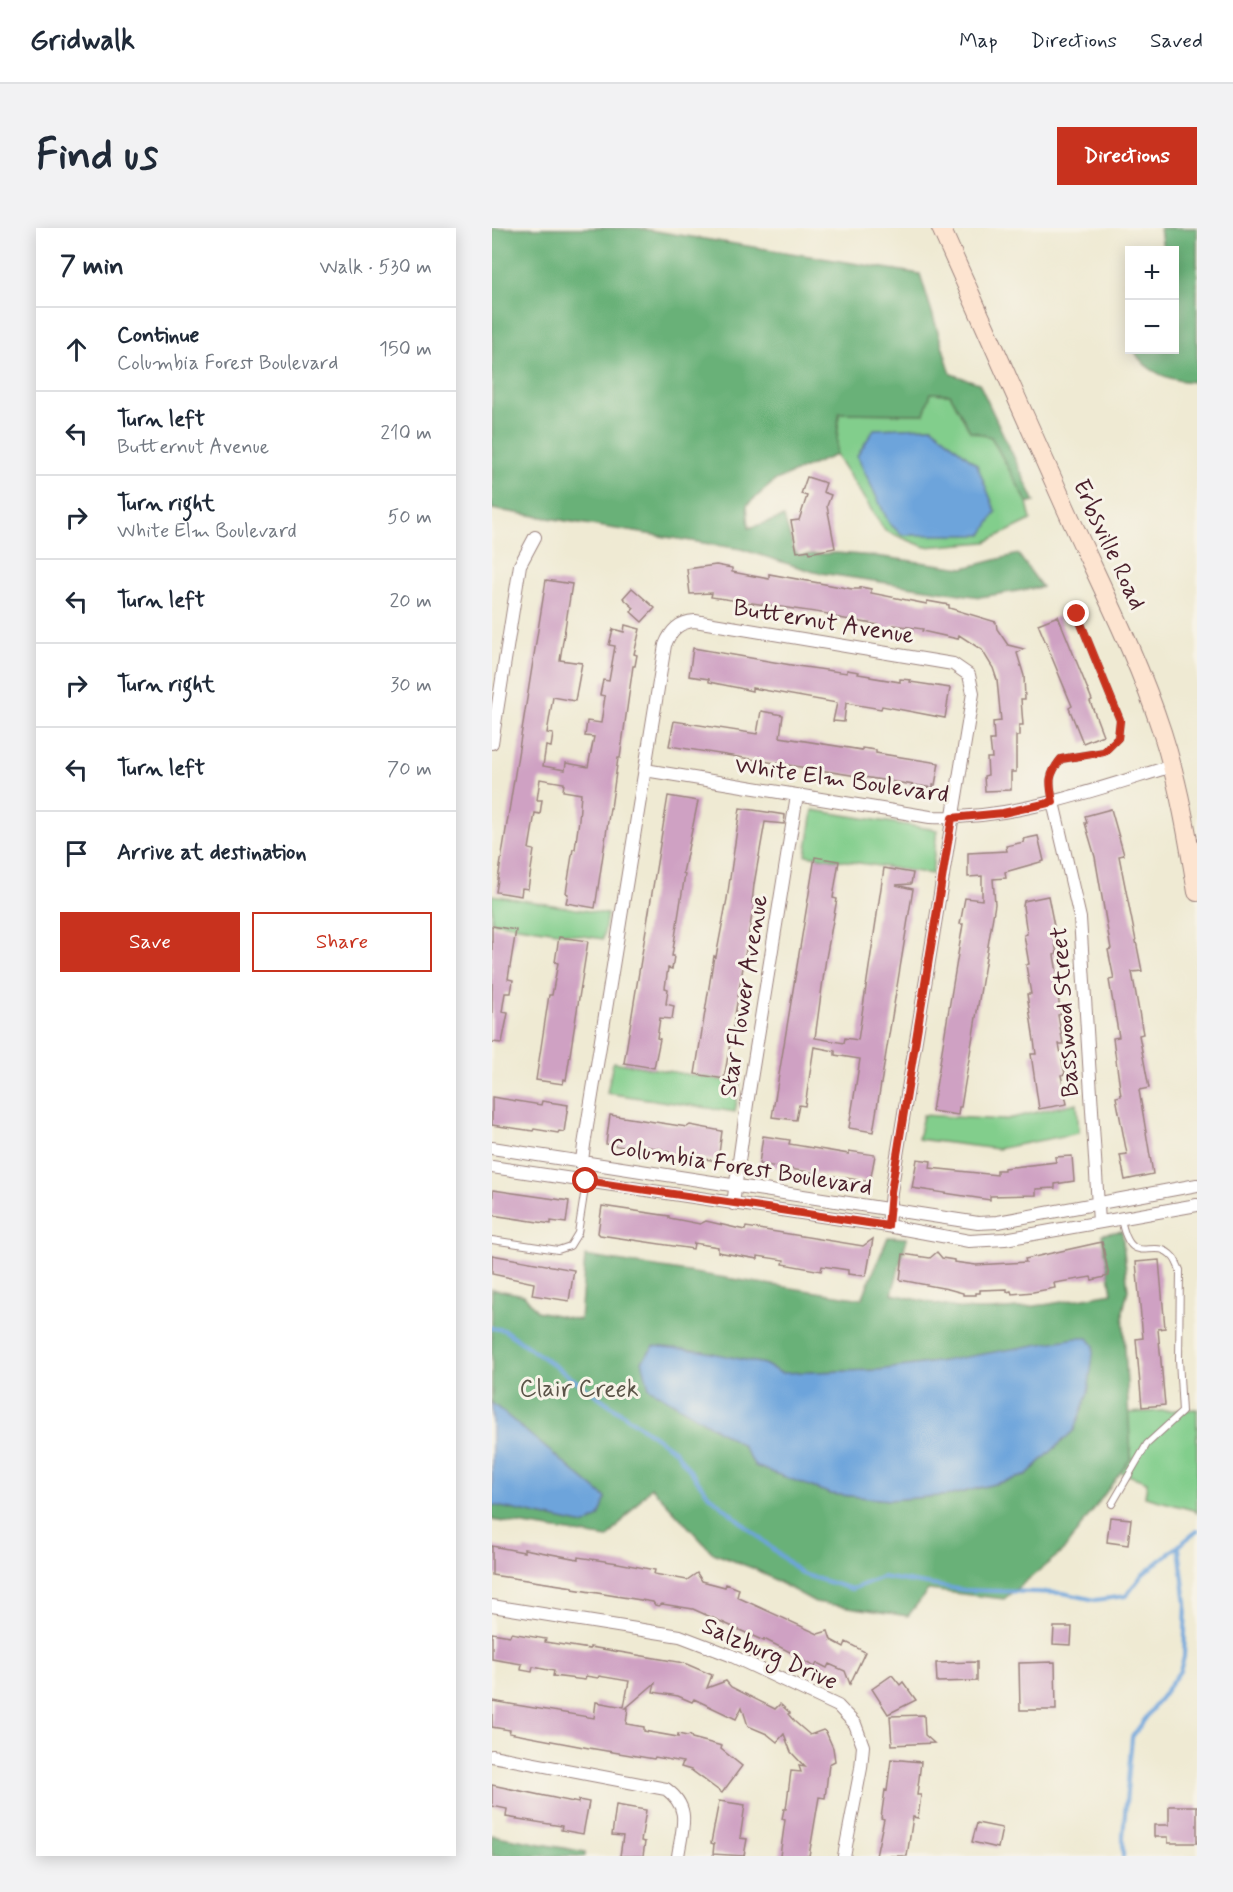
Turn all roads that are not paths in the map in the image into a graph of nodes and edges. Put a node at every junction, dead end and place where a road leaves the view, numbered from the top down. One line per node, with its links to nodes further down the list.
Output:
1 (941, 228): 5 (main road, Erbsville Road)
2 (534, 537): 4 (street)
3 (1077, 614): 8 (lane)
4 (492, 743)
5 (1172, 766): 8 (street, White Elm Boulevard); 10 (main road, Erbsville Road)
6 (645, 770): 7 (street, White Elm Boulevard); 9 (street, Butternut Avenue); 12 (street, Butternut Avenue)
7 (797, 795): 9 (street, White Elm Boulevard); 16 (street, Star Flower Avenue)
8 (1053, 802): 9 (street, White Elm Boulevard); 17 (street, Basswood Street)
9 (952, 818): 20 (street, Butternut Avenue)
10 (1197, 892)
11 (492, 1148): 12 (street, Columbia Forest Boulevard)
12 (582, 1161): 14 (street, Butternut Avenue); 16 (street, Columbia Forest Boulevard)
13 (492, 1167): 14 (street, Columbia Forest Boulevard)
14 (586, 1181): 18 (street, Columbia Forest Boulevard); 24 (lane)
15 (1197, 1185): 17 (street, Columbia Forest Boulevard)
16 (735, 1186): 18 (street, Star Flower Avenue); 20 (street, Columbia Forest Boulevard)
17 (1098, 1203): 20 (street, Columbia Forest Boulevard); 22 (street, Basswood Street)
18 (733, 1204): 23 (street, Columbia Forest Boulevard)
19 (1197, 1205): 21 (street, Columbia Forest Boulevard)
20 (889, 1210): 23 (street, Butternut Avenue)
21 (1121, 1218): 22 (street, Columbia Forest Boulevard); 25 (lane)
22 (1099, 1222): 23 (street, Columbia Forest Boulevard)
23 (888, 1226)
24 (492, 1240)
25 (1112, 1504)
26 (492, 1606): 29 (street, Salzburg Drive)
27 (492, 1756): 28 (street)
28 (678, 1856)
29 (844, 1856)

